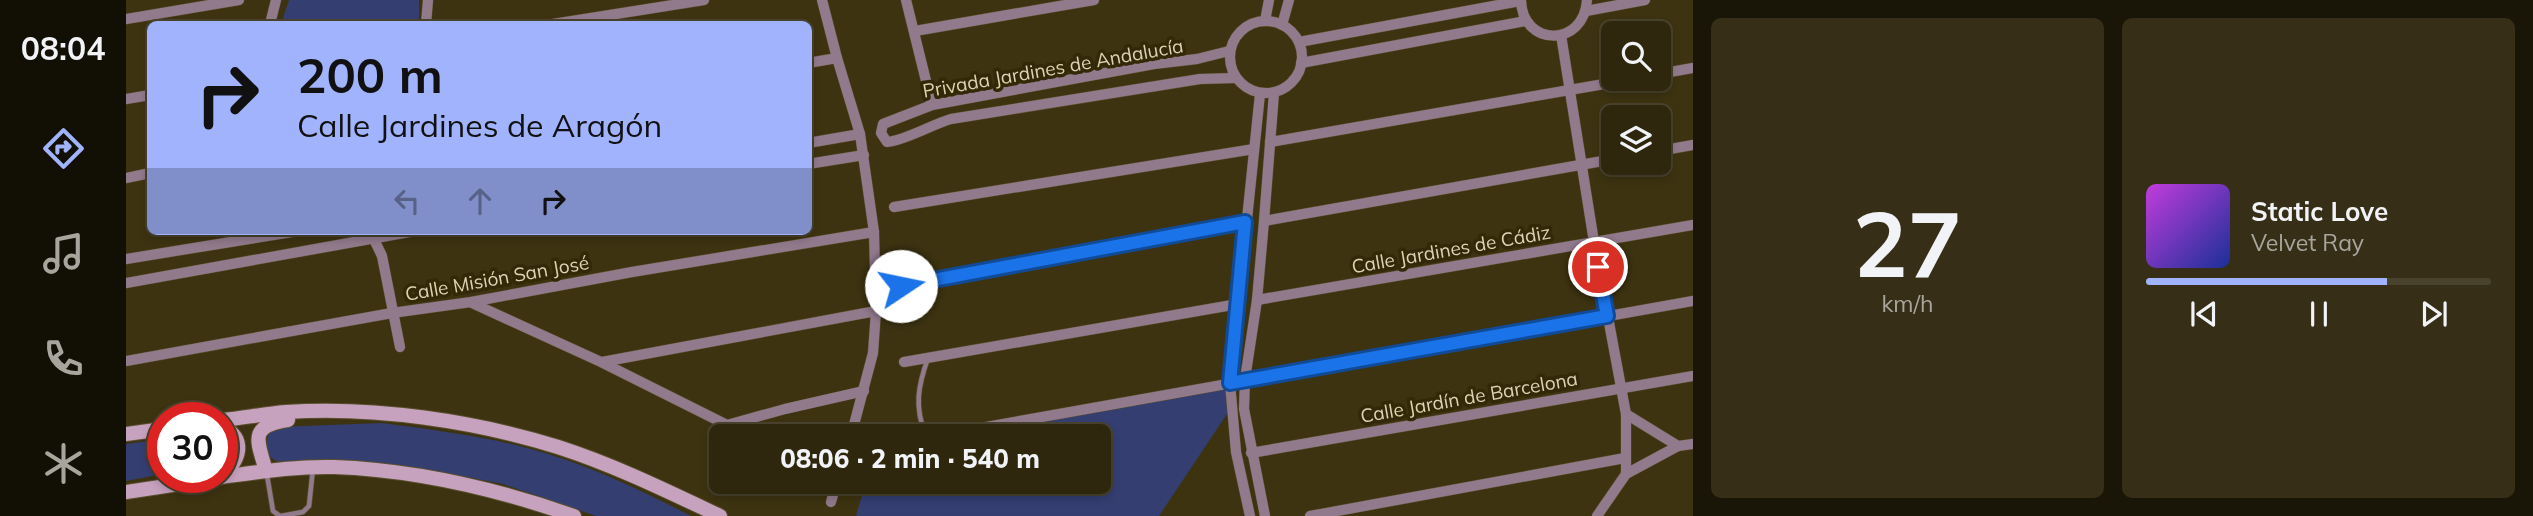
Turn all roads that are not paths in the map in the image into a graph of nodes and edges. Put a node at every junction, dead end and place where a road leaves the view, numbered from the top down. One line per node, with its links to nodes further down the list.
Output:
1 (239, 0): 13 (street)
2 (276, 0): 14 (street)
3 (428, 0): 15 (street)
4 (704, 0): 16 (street)
5 (822, 0): 24 (street)
6 (906, 0): 20 (street)
7 (1094, 0): 20 (street)
8 (1269, 0): 17 (street)
9 (1289, 0): 19 (street)
10 (1520, 0): 18 (street); 22 (street)
11 (1645, 0): 12 (street)
12 (1586, 6): 21 (street)
13 (126, 19)
14 (271, 21)
15 (426, 21)
16 (572, 21)
17 (1265, 21): 19 (street); 23 (street)
18 (1526, 21): 21 (street); 26 (street)
19 (1282, 25): 22 (street)
20 (915, 31): 36 (street)
21 (1561, 35): 31 (street)
22 (1299, 42): 26 (street)
23 (1230, 51): 29 (street); 36 (street, Privada Jardines de Andalucía)
24 (836, 58): 25 (street); 37 (street)
25 (812, 62)
26 (1301, 63): 32 (street)
27 (1693, 68): 28 (street)
28 (1671, 72)
29 (1235, 78): 33 (street); 36 (street, Privada Jardines de Andalucía)
30 (1601, 85): 31 (street)
31 (1570, 90): 39 (street); 46 (street)
32 (1274, 93): 33 (street); 39 (street)
33 (1260, 94): 41 (street)
34 (147, 95): 35 (street)
35 (126, 99)
36 (932, 105)
37 (860, 134): 38 (street); 43 (street)
38 (812, 142)
39 (1270, 142): 50 (street)
40 (1693, 145): 42 (street)
41 (1254, 149): 49 (street); 51 (street)
42 (1671, 149)
43 (864, 155): 45 (street); 53 (street)
44 (1601, 161): 46 (street)
45 (812, 163)
46 (1580, 164): 50 (street); 57 (street)
47 (147, 174): 48 (street)
48 (126, 178)
49 (894, 207)
50 (1264, 221): 62 (street)
51 (1245, 222): 61 (street); 65 (street)
52 (1693, 225): 57 (street, Calle Jardines de Cádiz)
53 (874, 232): 64 (street, Calle Misión San José); 66 (street)
54 (274, 235): 59 (street)
55 (371, 235): 58 (street); 60 (street)
56 (387, 235): 58 (street)
57 (1594, 242): 62 (street, Calle Jardines de Cádiz); 68 (street)
58 (382, 256): 67 (street)
59 (126, 260)
60 (126, 283)
61 (901, 286)
62 (1256, 300): 75 (street)
63 (1693, 301): 68 (street)
64 (471, 302): 67 (street, Calle Misión San José); 72 (street)
65 (1238, 304): 70 (street); 76 (street)
66 (876, 311): 72 (street); 78 (street)
67 (392, 313): 69 (street); 71 (street, Calle Misión San José)
68 (1607, 316): 75 (street); 77 (street)
69 (400, 347)
70 (929, 357): 73 (street); 85 (lane)
71 (126, 360)
72 (601, 362): 82 (street)
73 (904, 362)
74 (1693, 376): 77 (street, Calle Jardín de Barcelona)
75 (1245, 379): 76 (street); 91 (street)
76 (1230, 383): 86 (street); 104 (street)
77 (1620, 388): 80 (street); 91 (street, Calle Jardín de Barcelona)
78 (864, 391): 83 (street); 84 (street)
79 (342, 412): 81 (main road); 94 (main road); 103 (main road)
80 (1626, 414): 90 (street); 92 (street)
81 (238, 418)
82 (725, 424)
83 (731, 424)
84 (854, 424)
85 (921, 424)
86 (1002, 424)
87 (147, 431): 88 (main road)
88 (126, 434)
89 (1693, 444): 90 (street)
90 (1678, 446): 95 (street)
91 (1251, 453): 105 (street)
92 (1625, 458): 95 (street); 106 (street)
93 (313, 468): 94 (main road); 101 (lane); 102 (main road)
94 (266, 471): 96 (main road); 101 (lane)
95 (1626, 474): 107 (street)
96 (238, 475)
97 (147, 489): 98 (main road)
98 (126, 492)
99 (833, 494): 100 (street)
100 (831, 502)
101 (281, 516)
102 (574, 516)
103 (720, 516)
104 (1250, 516)
105 (1265, 516)
106 (1310, 516)
107 (1597, 516)

